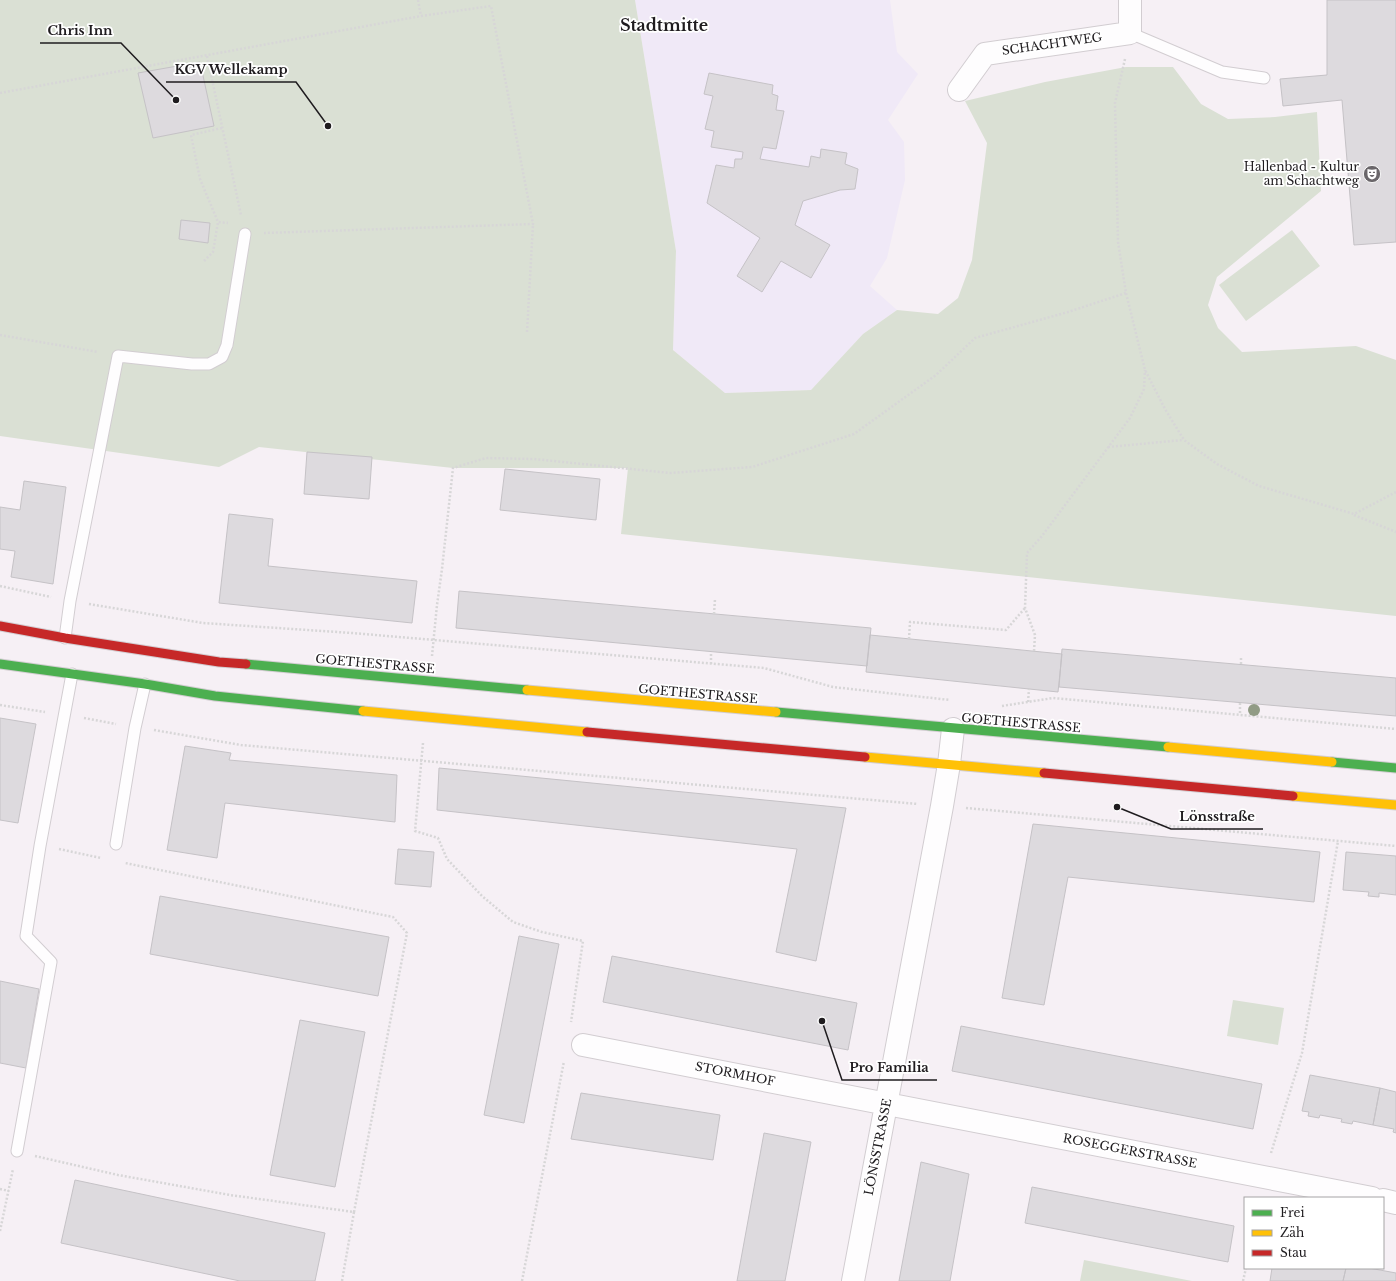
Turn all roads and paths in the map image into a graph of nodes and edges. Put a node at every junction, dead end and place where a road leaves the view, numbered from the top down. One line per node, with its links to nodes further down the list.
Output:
1 (418, 0): 3 (path)
2 (1130, 0): 4 (street)
3 (421, 16): 5 (path); 11 (path)
4 (1130, 33): 6 (lane); 7 (street, SCHACHTWEG); 14 (path)
5 (207, 56): 8 (path); 9 (path)
6 (1264, 78)
7 (959, 90)
8 (0, 93)
9 (222, 128): 10 (path); 12 (path)
10 (218, 222): 12 (path); 13 (path)
11 (533, 224): 12 (path); 15 (path)
12 (244, 229): 17 (lane)
13 (204, 261)
14 (1126, 293): 18 (path); 32 (path)
15 (527, 332)
16 (0, 335): 17 (path)
17 (118, 356): 26 (lane)
18 (1145, 370): 19 (path); 20 (path)
19 (1184, 440): 20 (path); 22 (path)
20 (1108, 447): 27 (path)
21 (1396, 492): 22 (path)
22 (1354, 514): 23 (path)
23 (1396, 532)
24 (0, 586): 26 (path)
25 (715, 599): 28 (path)
26 (70, 601): 30 (lane); 32 (path)
27 (1025, 608): 31 (path); 33 (path)
28 (714, 614)
29 (0, 626): 30 (street, GOETHESTRASSE)
30 (65, 638): 40 (street, GOETHESTRASSE)
31 (909, 638)
32 (434, 640): 37 (path); 40 (path)
33 (1034, 651)
34 (711, 652): 37 (path)
35 (1241, 658): 38 (path)
36 (0, 664): 39 (street)
37 (711, 664): 43 (path)
38 (1241, 665)
39 (72, 674): 41 (street); 48 (lane)
40 (430, 682): 52 (street, GOETHESTRASSE)
41 (145, 684): 50 (street); 51 (lane)
42 (1029, 689): 44 (path)
43 (956, 701)
44 (1028, 702): 47 (path); 49 (path)
45 (1240, 702): 49 (path)
46 (0, 705): 48 (path)
47 (1000, 706)
48 (64, 715): 51 (path); 61 (lane)
49 (1240, 715): 53 (path)
50 (426, 718): 54 (path); 55 (street)
51 (135, 728): 54 (path); 60 (lane)
52 (953, 729): 55 (street, LÖNSSTRASSE); 56 (street, GOETHESTRASSE)
53 (1396, 729)
54 (422, 760): 58 (path); 65 (path)
55 (949, 764): 57 (street); 58 (street, LÖNSSTRASSE)
56 (1396, 768)
57 (1396, 805)
58 (942, 806): 59 (path); 67 (street, LÖNSSTRASSE)
59 (1338, 841): 62 (path); 69 (path)
60 (116, 844)
61 (40, 846): 63 (path); 68 (lane)
62 (1396, 846)
63 (103, 858)
64 (119, 861): 75 (path)
65 (570, 1027)
66 (574, 1050): 67 (street, STORMHOF); 79 (path)
67 (887, 1103): 69 (street, ROSEGGERSTRASSE); 80 (street, LÖNSSTRASSE)
68 (17, 1151): 71 (path); 75 (path)
69 (1264, 1177): 72 (street, ROSEGGERSTRASSE)
70 (0, 1189): 71 (path)
71 (9, 1191): 76 (path)
72 (1367, 1197)
73 (1384, 1200): 74 (street)
74 (1396, 1203)
75 (354, 1212): 78 (path)
76 (0, 1232)
77 (1246, 1269): 81 (path)
78 (342, 1281)
79 (522, 1281)
80 (853, 1281)
81 (1244, 1281)

